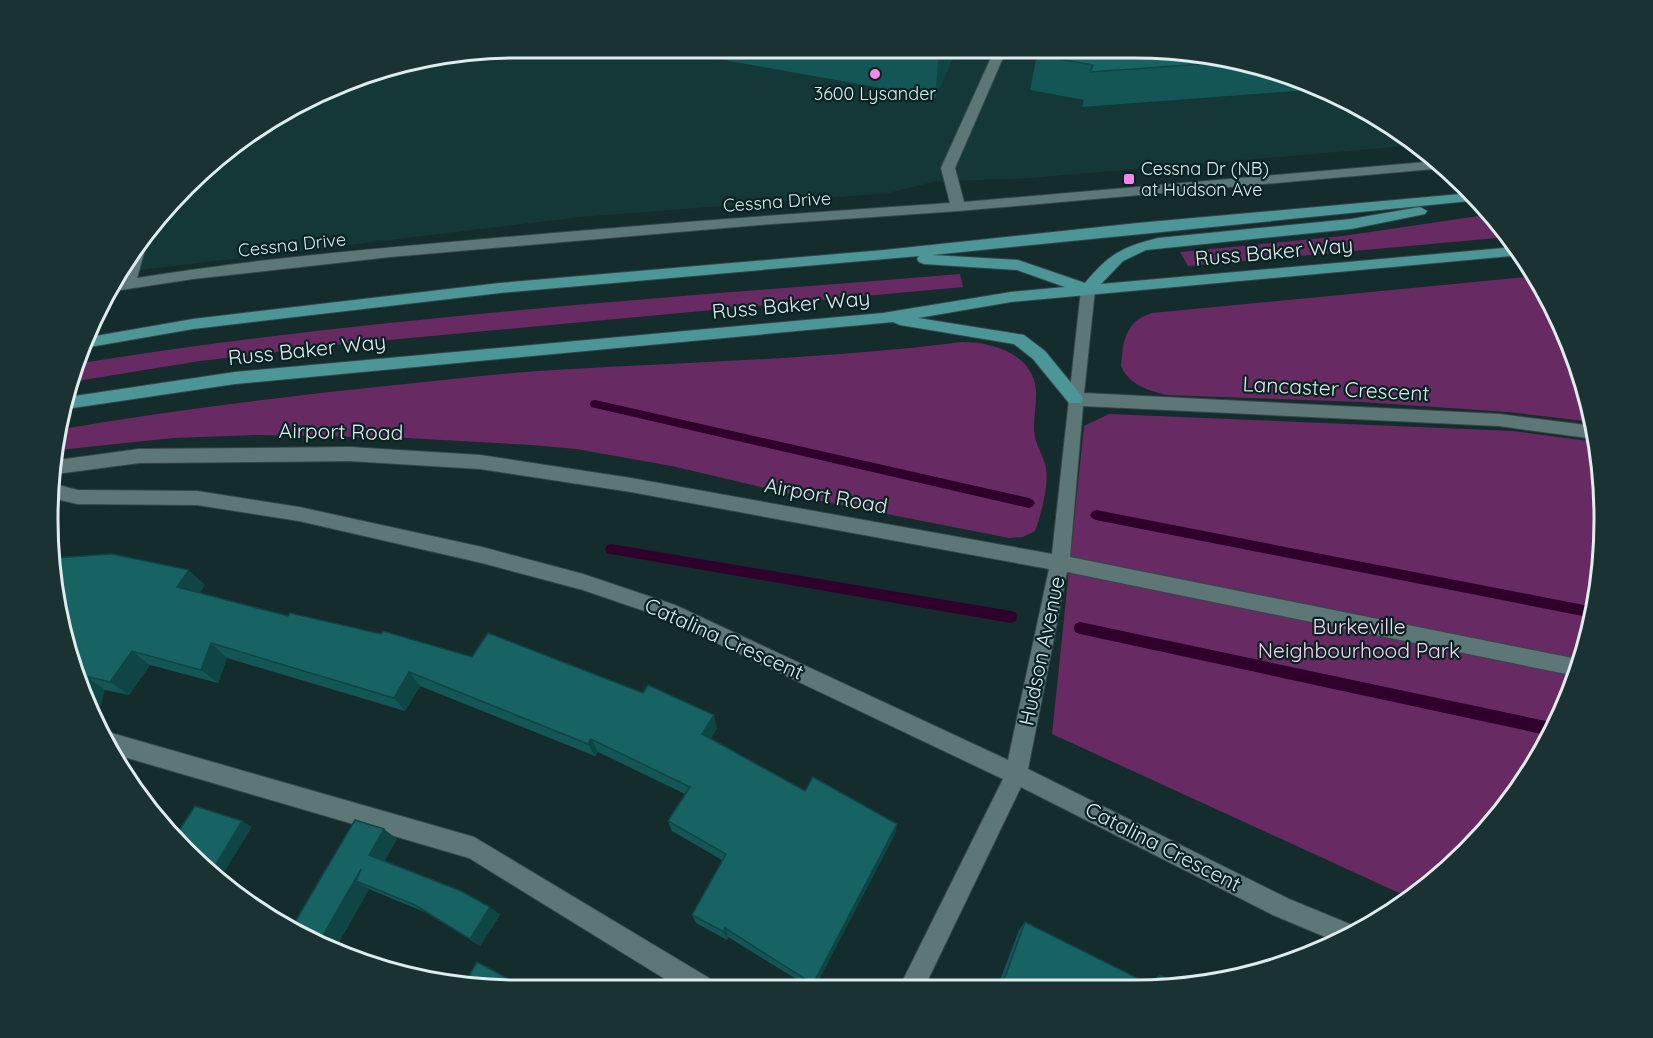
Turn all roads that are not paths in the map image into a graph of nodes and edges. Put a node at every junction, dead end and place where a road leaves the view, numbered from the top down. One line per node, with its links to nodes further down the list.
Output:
1 (997, 58): 5 (street)
2 (1429, 166): 5 (street, Cessna Drive)
3 (1464, 198): 7 (main road, Russ Baker Way)
4 (1466, 199): 9 (main road)
5 (958, 207): 8 (street, Cessna Drive)
6 (1509, 252): 9 (main road, Russ Baker Way)
7 (884, 255): 9 (main road); 11 (main road, Russ Baker Way)
8 (122, 286)
9 (1088, 290): 10 (main road, Russ Baker Way); 12 (street, Hudson Avenue)
10 (883, 318): 12 (main road); 13 (main road, Russ Baker Way)
11 (95, 341)
12 (1075, 399): 14 (street, Lancaster Crescent); 17 (street, Hudson Avenue)
13 (74, 402)
14 (1586, 432)
15 (61, 466): 17 (street, Airport Road)
16 (59, 492): 20 (street, Catalina Crescent)
17 (1060, 563): 18 (street, Airport Road); 20 (street, Hudson Avenue)
18 (1570, 666)
19 (118, 745): 22 (street)
20 (1016, 774): 21 (street, Catalina Crescent); 23 (street, Hudson Avenue)
21 (1340, 931)
22 (689, 980)
23 (915, 980)

